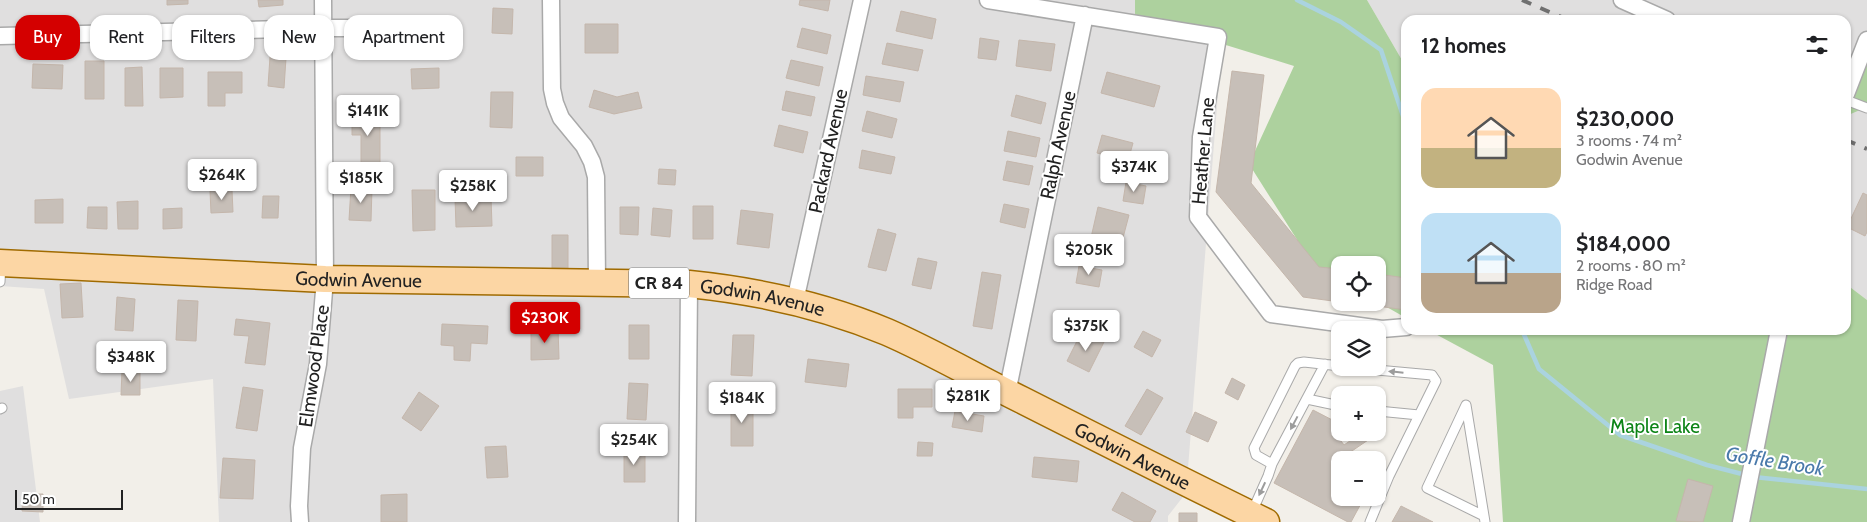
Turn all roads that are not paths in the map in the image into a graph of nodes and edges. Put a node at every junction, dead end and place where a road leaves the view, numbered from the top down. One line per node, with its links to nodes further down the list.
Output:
1 (323, 0): 6 (street, Elmwood Place)
2 (551, 0): 18 (street)
3 (862, 0): 20 (street, Packard Avenue)
4 (988, 0): 7 (street)
5 (1622, 0): 8 (street)
6 (324, 15)
7 (1085, 15): 21 (street, Heather Lane); 26 (street, Ralph Avenue)
8 (1655, 15)
9 (264, 30): 10 (street)
10 (0, 36)
11 (1867, 40): 13 (street)
12 (324, 60): 17 (street, Elmwood Place)
13 (1851, 81)
14 (1851, 102): 15 (lane)
15 (1867, 108)
16 (0, 269): 17 (main road, Godwin Avenue / CR 84)
17 (325, 279): 18 (main road, Godwin Avenue / CR 84); 34 (street, Elmwood Place)
18 (597, 282): 19 (main road, Godwin Avenue / CR 84)
19 (689, 284): 20 (main road, Godwin Avenue / CR 84); 35 (street)
20 (795, 301): 26 (main road, Godwin Avenue / CR 84)
21 (1401, 327)
22 (1778, 335): 37 (street)
23 (1326, 364): 24 (lane); 27 (lane); 31 (lane)
24 (1331, 365)
25 (1386, 371): 30 (lane, one-way to 25)
26 (1007, 393): 32 (main road, Godwin Avenue / CR 84)
27 (1307, 399): 28 (lane); 31 (lane, one-way to 31)
28 (1331, 404)
29 (1386, 411): 30 (lane)
30 (1420, 415): 36 (lane)
31 (1272, 464): 32 (lane, one-way to 32)
32 (1258, 518)
33 (1485, 519): 33 (lane)
34 (300, 522)
35 (687, 522)
36 (1370, 522)
37 (1741, 522)

